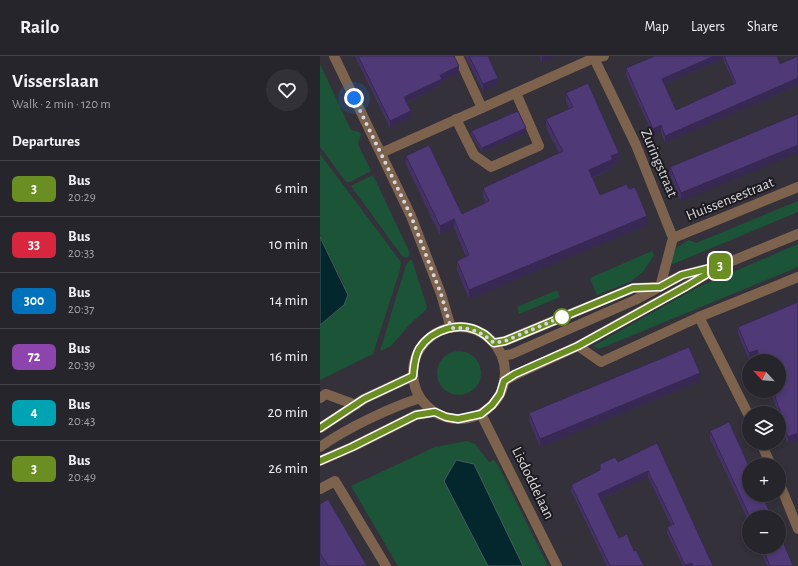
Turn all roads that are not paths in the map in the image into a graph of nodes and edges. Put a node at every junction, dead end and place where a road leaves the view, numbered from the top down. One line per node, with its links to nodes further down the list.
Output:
1 (334, 56): 7 (street)
2 (458, 56): 5 (street)
3 (597, 57): 4 (street); 10 (street, Zuringstraat)
4 (516, 93): 5 (street); 6 (street)
5 (482, 108): 6 (street)
6 (456, 119): 7 (street)
7 (381, 153): 15 (street)
8 (798, 187): 10 (street, Huissensestraat)
9 (798, 234): 11 (street)
10 (673, 238): 13 (street)
11 (722, 265): 13 (street); 17 (street)
12 (798, 277): 14 (street)
13 (660, 287): 16 (street); 18 (street)
14 (700, 317): 17 (street); 24 (street)
15 (451, 328): 16 (street); 19 (street)
16 (494, 343): 18 (street)
17 (578, 346): 20 (street)
18 (502, 356): 20 (street)
19 (413, 376): 22 (street); 23 (street)
20 (504, 381): 26 (street)
21 (320, 398): 23 (street)
22 (420, 398): 25 (street); 28 (street)
23 (356, 405): 27 (street)
24 (744, 406)
25 (435, 412): 26 (street); 29 (street)
26 (481, 414): 34 (street, Lisdoddelaan)
27 (320, 428)
28 (320, 447)
29 (320, 461)
30 (320, 489): 33 (street)
31 (786, 499): 32 (street)
32 (798, 529)
33 (386, 566)
34 (557, 566)

